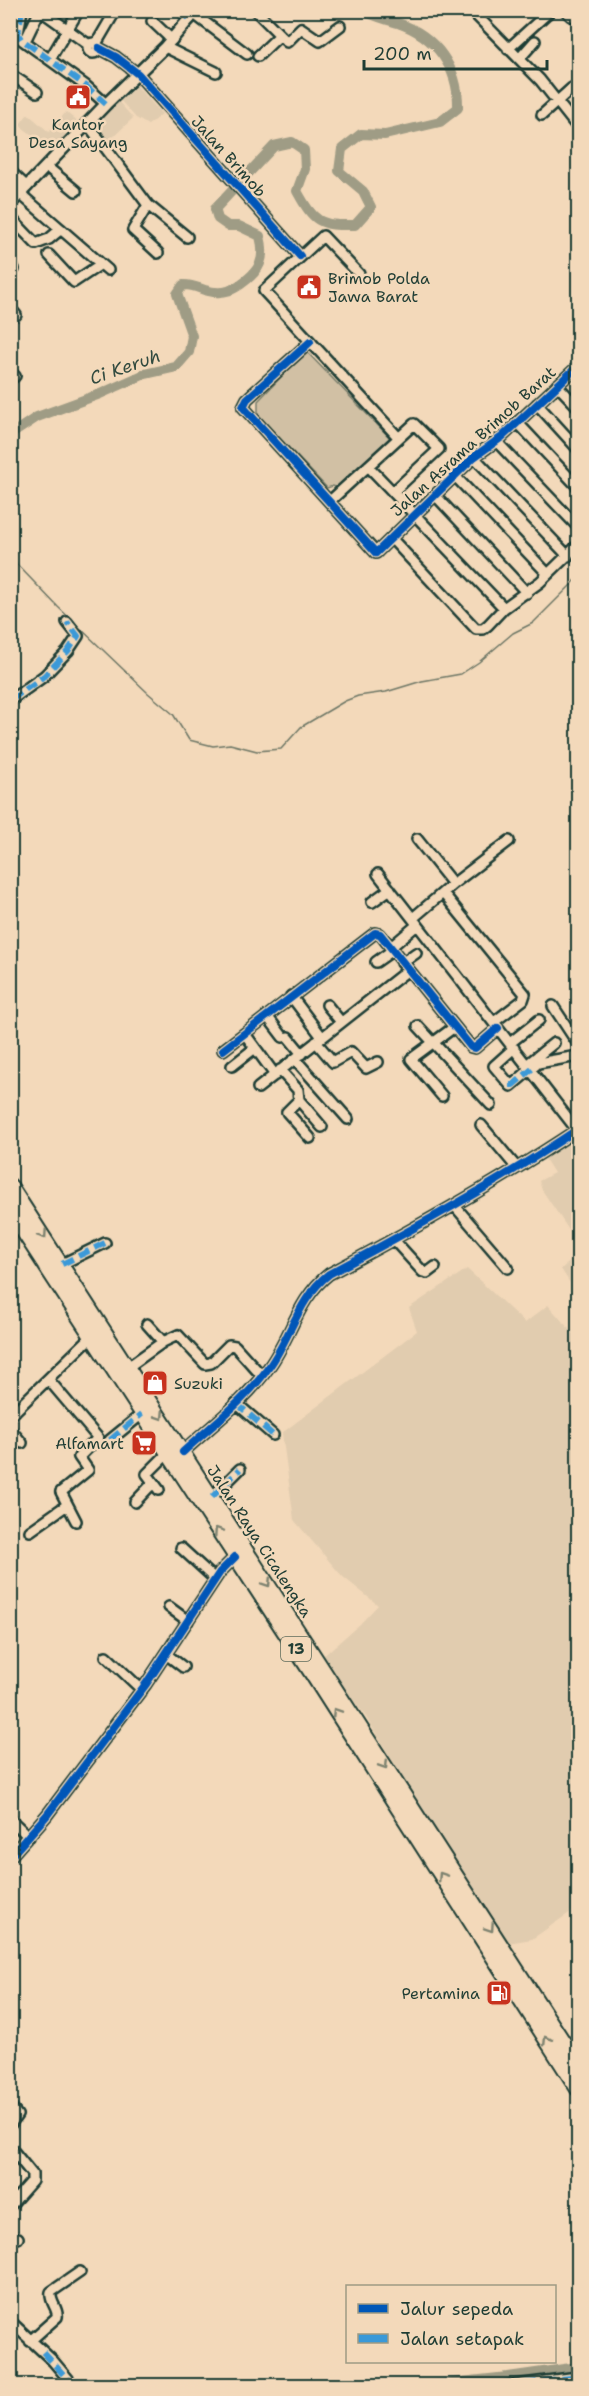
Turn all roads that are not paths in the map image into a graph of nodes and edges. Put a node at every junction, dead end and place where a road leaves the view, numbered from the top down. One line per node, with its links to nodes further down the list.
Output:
1 (22, 10): 23 (street)
2 (40, 10): 14 (street, Jalan Brimob); 16 (street)
3 (79, 10): 14 (street)
4 (180, 10): 9 (street)
5 (255, 10): 15 (street)
6 (471, 10): 20 (street)
7 (551, 10): 20 (street)
8 (565, 10): 11 (street)
9 (194, 14): 18 (main road); 21 (street)
10 (113, 15): 19 (street)
11 (579, 17)
12 (152, 21): 18 (street)
13 (340, 26): 15 (street)
14 (68, 29): 19 (street, Jalan Brimob); 23 (street)
15 (280, 36): 22 (street)
16 (27, 37)
17 (535, 41): 24 (street)
18 (169, 44): 25 (street); 26 (main road)
19 (95, 46): 26 (street, Jalan Brimob)
20 (508, 49): 24 (street)
21 (247, 54)
22 (258, 56)
23 (50, 59): 31 (street)
24 (519, 59): 30 (street)
25 (216, 72)
26 (136, 73): 31 (main road); 47 (street, Jalan Brimob)
27 (10, 74): 29 (street)
28 (573, 88): 30 (street)
29 (37, 92)
30 (557, 102): 32 (street); 34 (street)
31 (106, 104): 33 (main road)
32 (542, 115)
33 (87, 123): 35 (main road); 41 (street)
34 (579, 128)
35 (47, 167): 38 (main road); 39 (street)
36 (10, 171): 38 (street)
37 (10, 181): 38 (street)
38 (24, 190): 40 (main road); 43 (street)
39 (76, 190)
40 (10, 204)
41 (148, 205): 44 (street); 45 (street)
42 (10, 217): 43 (street)
43 (61, 229): 46 (street)
44 (187, 237)
45 (158, 253)
46 (49, 255)
47 (298, 257): 48 (street); 49 (street)
48 (359, 274)
49 (310, 342): 55 (street); 64 (street)
50 (578, 367): 51 (street, Jalan Asrama Brimob Barat)
51 (557, 385): 52 (street, Jalan Asrama Brimob Barat); 53 (street)
52 (537, 404): 54 (street, Jalan Asrama Brimob Barat); 57 (street)
53 (579, 407)
54 (518, 422): 56 (street, Jalan Asrama Brimob Barat); 61 (street)
55 (398, 437): 59 (street); 62 (street)
56 (496, 441): 58 (street, Jalan Asrama Brimob Barat); 66 (street)
57 (579, 448)
58 (474, 457): 60 (street, Jalan Asrama Brimob Barat); 69 (street)
59 (368, 466): 62 (street); 64 (street)
60 (455, 476): 63 (street, Jalan Asrama Brimob Barat); 70 (street)
61 (579, 487)
62 (393, 492): 65 (street)
63 (435, 495): 65 (street, Jalan Asrama Brimob Barat); 71 (street)
64 (330, 501): 67 (street)
65 (414, 515): 67 (street, Jalan Asrama Brimob Barat); 72 (street)
66 (579, 527)
67 (391, 538): 72 (street)
68 (579, 545): 69 (street)
69 (568, 556): 70 (street)
70 (548, 573): 71 (street)
71 (527, 593): 72 (street)
72 (504, 608)
73 (67, 622): 74 (street)
74 (10, 695)
75 (417, 839): 78 (street)
76 (509, 842): 78 (street)
77 (378, 874): 79 (street)
78 (453, 884): 80 (street)
79 (390, 889): 81 (street); 82 (street)
80 (443, 893): 82 (street); 93 (street)
81 (372, 902)
82 (415, 922): 83 (street); 93 (street)
83 (392, 949): 85 (street); 86 (street); 87 (street)
84 (416, 953): 86 (street)
85 (376, 962)
86 (405, 967): 92 (street); 95 (street)
87 (291, 996): 90 (street); 97 (street)
88 (327, 1005): 92 (street)
89 (553, 1006): 100 (street)
90 (267, 1016): 96 (street); 104 (street)
91 (539, 1020): 101 (street)
92 (341, 1022): 97 (street)
93 (496, 1025): 95 (street); 101 (street)
94 (418, 1026): 98 (street)
95 (453, 1028): 98 (street)
96 (245, 1034): 102 (street); 103 (street)
97 (319, 1040): 104 (street); 106 (street)
98 (432, 1042): 111 (street); 113 (street)
99 (554, 1043): 108 (street)
100 (579, 1044)
101 (512, 1046): 108 (street); 108 (street)
102 (255, 1048): 107 (street); 109 (street)
103 (223, 1050)
104 (298, 1056): 109 (street); 114 (street)
105 (579, 1056): 108 (street)
106 (378, 1062)
107 (232, 1066)
108 (529, 1067): 117 (street)
109 (278, 1072): 110 (street); 112 (street)
110 (258, 1088)
111 (442, 1096)
112 (299, 1100): 116 (street); 118 (street)
113 (491, 1105)
114 (348, 1119)
115 (481, 1125): 119 (street)
116 (322, 1127)
117 (578, 1129): 119 (street)
118 (310, 1138)
119 (517, 1168): 121 (street)
120 (10, 1186): 125 (highway, Jalan Raya Cicalengka / 13, one-way to 125)
121 (454, 1205): 123 (street); 127 (street)
122 (13, 1221): 129 (highway, Jalan Raya Cicalengka / 13)
123 (393, 1239): 126 (street); 132 (street)
124 (105, 1243): 125 (street)
125 (62, 1264): 131 (highway, Jalan Raya Cicalengka / 13)
126 (435, 1267)
127 (508, 1268)
128 (147, 1324): 130 (street)
129 (92, 1336): 133 (street); 135 (highway, Jalan Raya Cicalengka / 13)
130 (163, 1342): 131 (street); 132 (street)
131 (128, 1367): 141 (highway, Jalan Raya Cicalengka / 13, one-way to 141)
132 (262, 1376): 134 (street)
133 (48, 1379): 136 (street); 147 (street)
134 (236, 1403): 138 (street); 141 (street)
135 (142, 1414): 139 (street); 142 (highway, Jalan Raya Cicalengka / 13)
136 (10, 1416)
137 (10, 1429): 140 (street)
138 (273, 1435)
139 (110, 1440)
140 (22, 1443)
141 (183, 1452): 144 (highway, Jalan Raya Cicalengka / 13)
142 (168, 1453): 145 (highway, Jalan Raya Cicalengka / 13); 146 (street)
143 (240, 1469): 144 (street)
144 (208, 1491): 145 (highway); 162 (highway, Jalan Raya Cicalengka / 13, one-way to 162)
145 (192, 1492): 151 (highway, Jalan Raya Cicalengka / 13, one-way to 145)
146 (135, 1502)
147 (67, 1505): 148 (street); 149 (street)
148 (76, 1521)
149 (30, 1531)
150 (181, 1548): 152 (street)
151 (234, 1557): 152 (street); 163 (highway, Jalan Raya Cicalengka / 13, one-way to 151)
152 (215, 1579): 154 (street)
153 (169, 1607): 154 (street)
154 (188, 1620): 155 (street)
155 (166, 1654): 157 (street); 158 (street)
156 (105, 1656): 158 (street)
157 (183, 1666)
158 (142, 1690): 160 (street)
159 (10, 1819): 160 (street)
160 (29, 1837): 161 (street)
161 (10, 1857)
162 (579, 2065)
163 (579, 2089)
164 (10, 2106): 165 (street)
165 (10, 2125)
166 (10, 2147): 167 (street)
167 (10, 2206)
168 (80, 2272): 170 (street)
169 (10, 2321): 170 (street)
170 (30, 2341): 172 (street)
171 (579, 2377): 173 (street)
172 (74, 2385)
173 (507, 2385)

